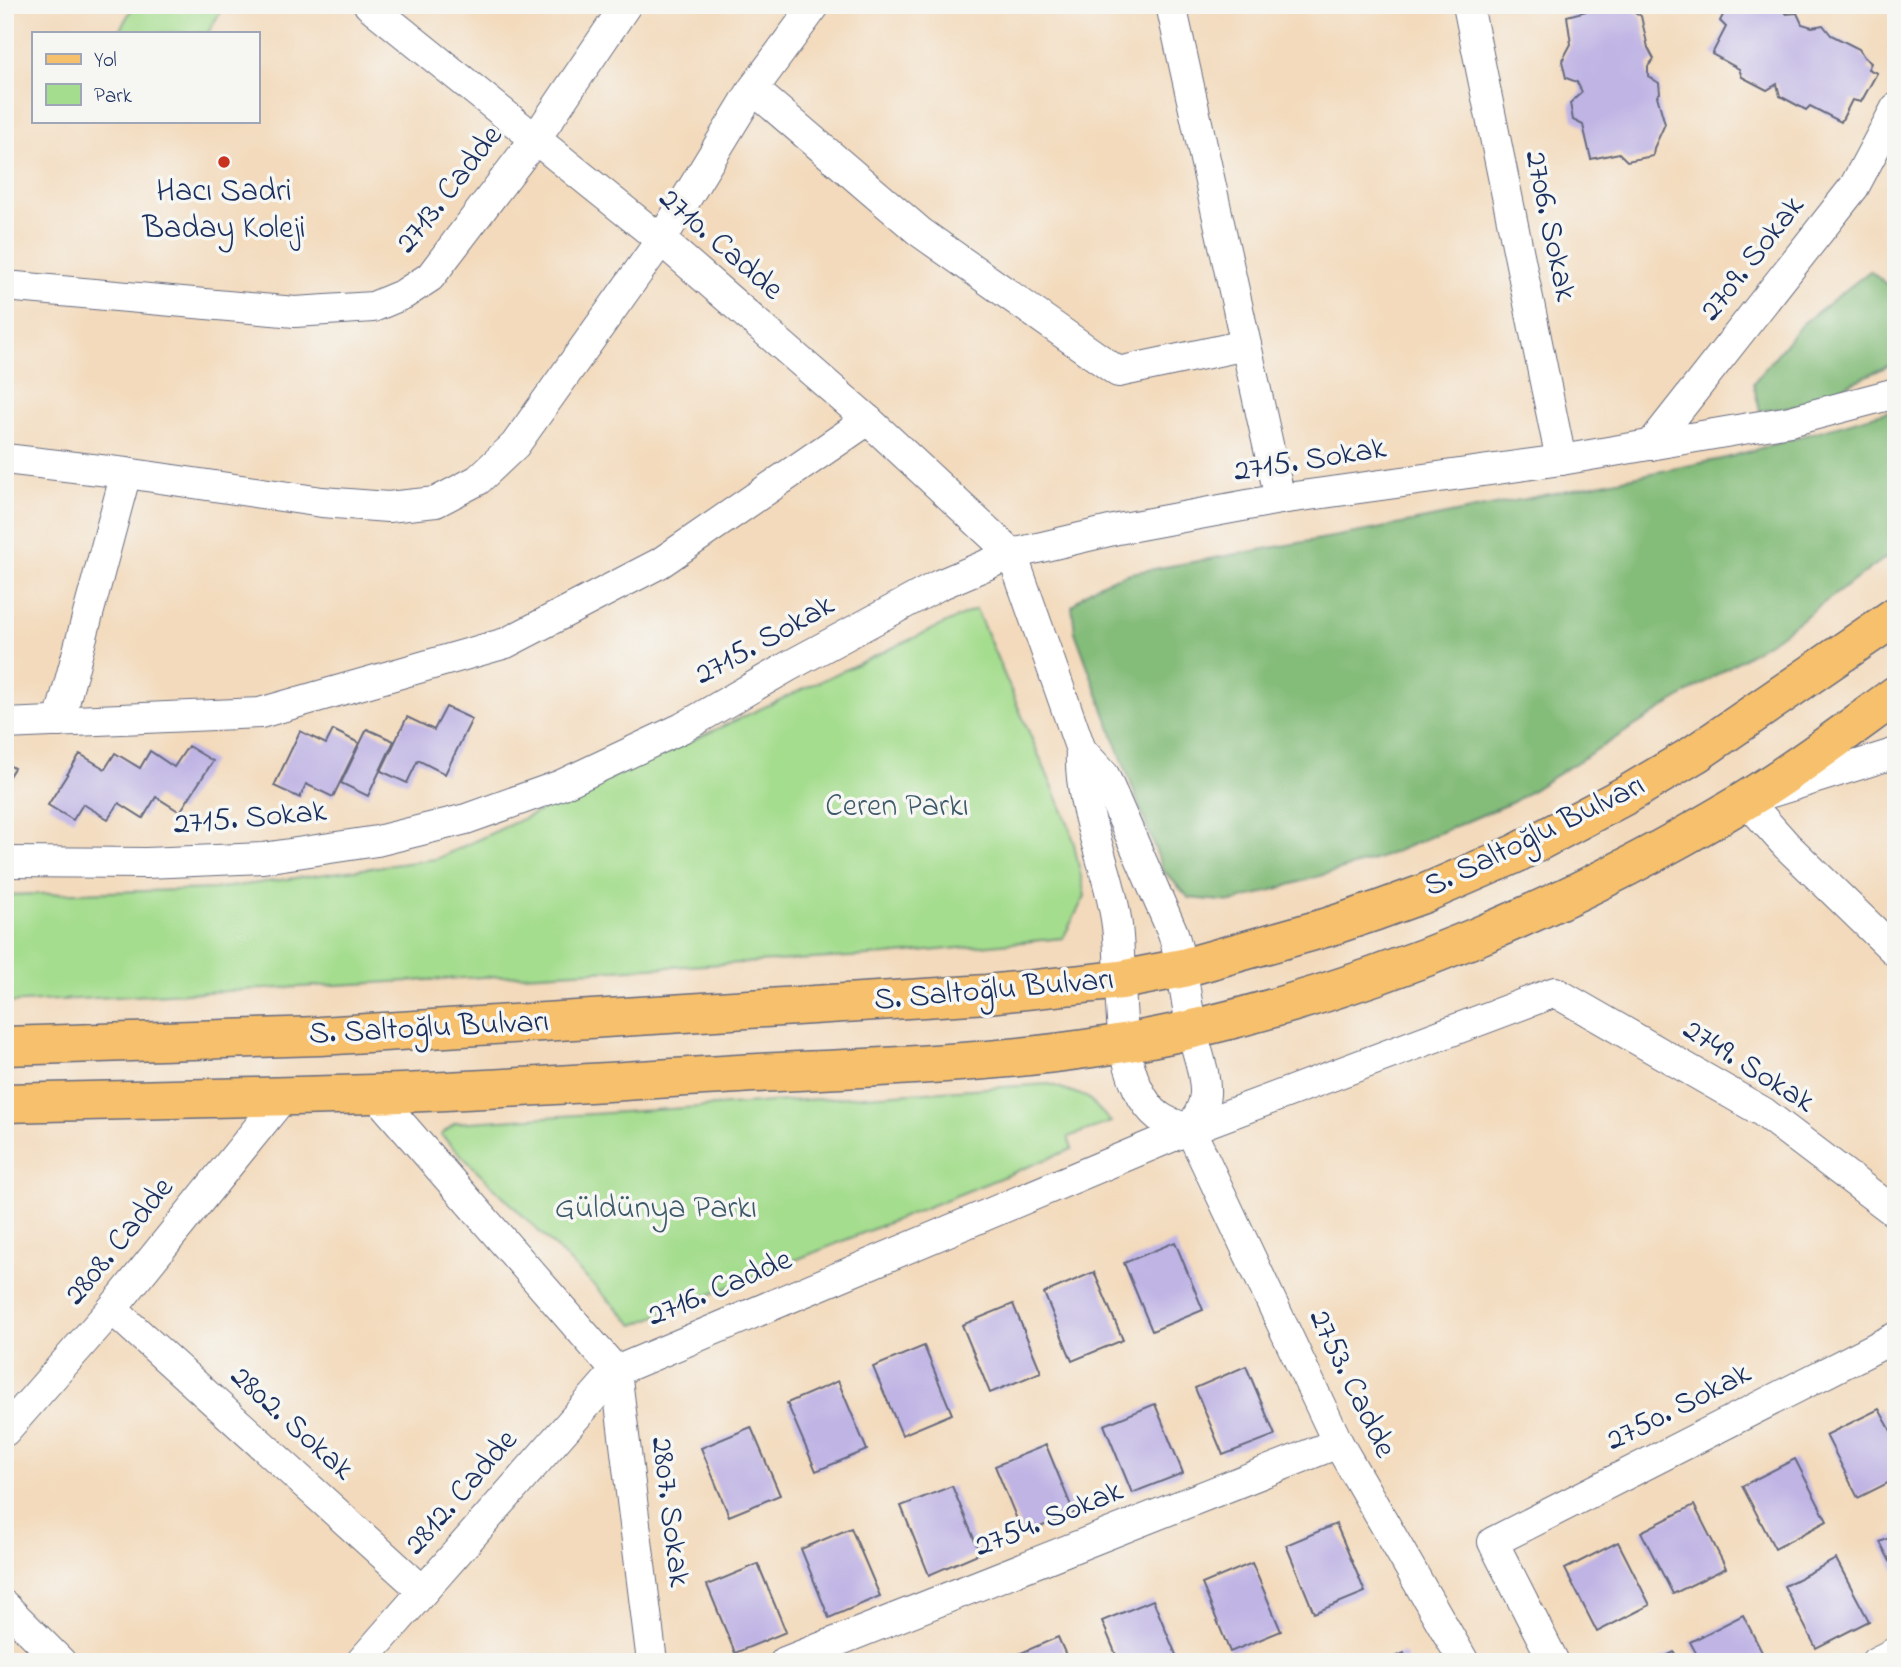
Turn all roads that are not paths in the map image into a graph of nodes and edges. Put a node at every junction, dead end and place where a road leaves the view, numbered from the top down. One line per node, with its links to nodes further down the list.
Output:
1 (369, 5): 8 (street, 2710. Cadde)
2 (815, 5): 6 (street)
3 (1171, 5): 11 (street)
4 (621, 7): 8 (street, 2713. Cadde)
5 (1470, 7): 16 (street, 2706. Sokak)
6 (753, 89): 9 (street); 11 (street)
7 (1896, 108): 14 (street, 2709. Sokak)
8 (536, 138): 9 (street, 2710. Cadde); 10 (street, 2713. Cadde)
9 (661, 240): 13 (street, 2710. Cadde); 17 (street)
10 (5, 286)
11 (1246, 345): 18 (street)
12 (1896, 393): 14 (street, 2715. Sokak)
13 (869, 420): 19 (street, 2710. Cadde); 22 (street)
14 (1651, 445): 16 (street, 2715. Sokak)
15 (5, 459): 17 (street)
16 (1561, 460): 18 (street, 2715. Sokak)
17 (126, 473): 22 (street)
18 (1280, 499): 19 (street, 2715. Sokak)
19 (1013, 554): 24 (street); 27 (street, 2715. Sokak)
20 (1896, 617): 29 (main road, S. Saltoğlu Bulvarı)
21 (1896, 695): 26 (main road, S. Saltoğlu Bulvarı)
22 (59, 722): 23 (street)
23 (5, 724)
24 (1082, 750): 29 (street); 30 (street)
25 (1896, 753): 26 (street)
26 (1746, 800): 28 (street); 32 (main road, S. Saltoğlu Bulvarı)
27 (5, 862)
28 (1896, 952)
29 (1183, 968): 30 (main road, S. Saltoğlu Bulvarı); 32 (street)
30 (1121, 980): 33 (street); 34 (main road, S. Saltoğlu Bulvarı)
31 (1555, 992): 38 (street, 2716. Cadde); 39 (street, 2749. Sokak)
32 (1192, 1029): 33 (main road, S. Saltoğlu Bulvarı); 38 (street)
33 (1124, 1042): 35 (main road, S. Saltoğlu Bulvarı); 38 (street)
34 (5, 1046)
35 (375, 1094): 36 (main road, S. Saltoğlu Bulvarı); 42 (street)
36 (285, 1095): 37 (main road, S. Saltoğlu Bulvarı); 40 (street, 2808. Cadde)
37 (5, 1102)
38 (1190, 1129): 42 (street, 2716. Cadde); 44 (street, 2753. Cadde)
39 (1896, 1213)
40 (112, 1309): 43 (street, 2808. Cadde); 45 (street, 2802. Sokak)
41 (1896, 1337): 53 (street, 2750. Sokak)
42 (616, 1371): 45 (street, 2812. Cadde); 50 (street, 2807. Sokak)
43 (5, 1431)
44 (1338, 1443): 51 (street, 2754. Sokak); 52 (street, 2753. Cadde)
45 (423, 1591): 49 (street, 2812. Cadde)
46 (5, 1606): 48 (street)
47 (1896, 1651): 54 (street)
48 (61, 1662)
49 (361, 1662)
50 (652, 1662)
51 (785, 1662)
52 (1464, 1662)
53 (1555, 1662)
54 (1876, 1662)

